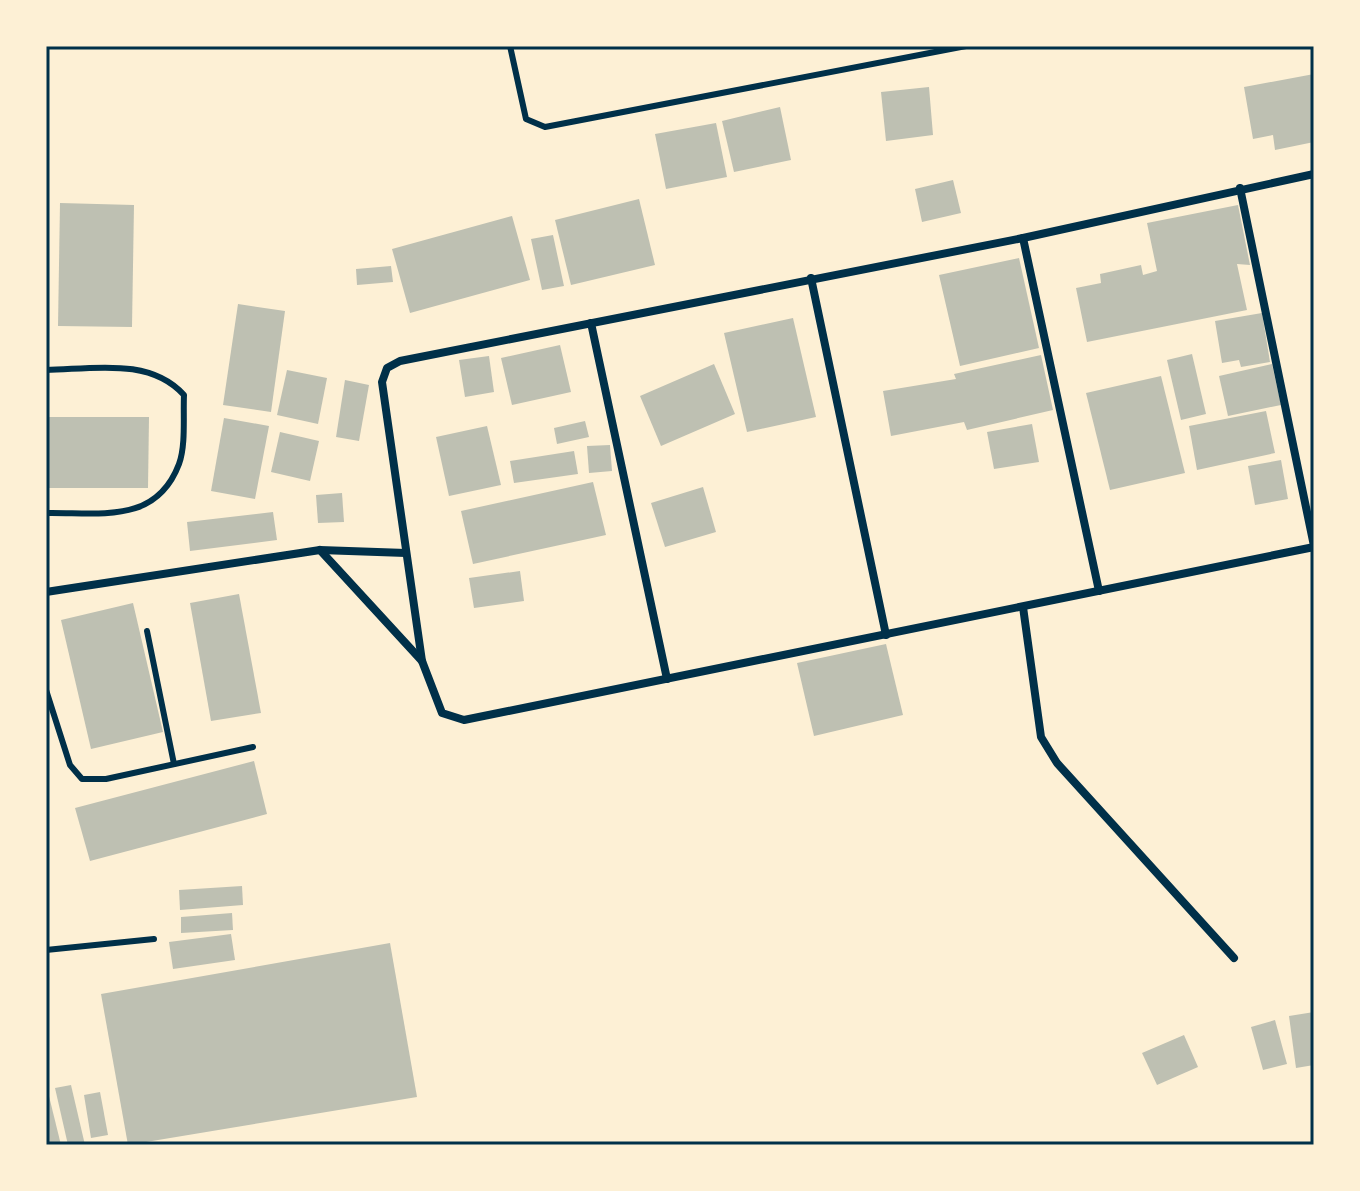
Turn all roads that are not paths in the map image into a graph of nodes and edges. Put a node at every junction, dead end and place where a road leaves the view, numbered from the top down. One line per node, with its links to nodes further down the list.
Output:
1 (510, 46): 2 (lane)
2 (966, 46)
3 (1314, 174): 4 (street)
4 (1240, 188): 5 (street); 10 (street)
5 (1023, 238): 6 (street); 13 (street)
6 (811, 278): 7 (street); 17 (street)
7 (591, 323): 12 (street); 19 (street)
8 (46, 370): 9 (lane)
9 (46, 513)
10 (1314, 546): 13 (street)
11 (320, 550): 12 (street); 14 (street); 18 (street)
12 (406, 553): 18 (street)
13 (1099, 591): 15 (street)
14 (46, 592)
15 (1023, 607): 17 (street); 25 (street)
16 (147, 631): 22 (lane)
17 (886, 635): 19 (street)
18 (422, 661): 19 (street)
19 (667, 679)
20 (46, 690): 22 (lane)
21 (253, 747): 22 (lane)
22 (174, 764)
23 (154, 939): 24 (lane)
24 (46, 950)
25 (1234, 958)

